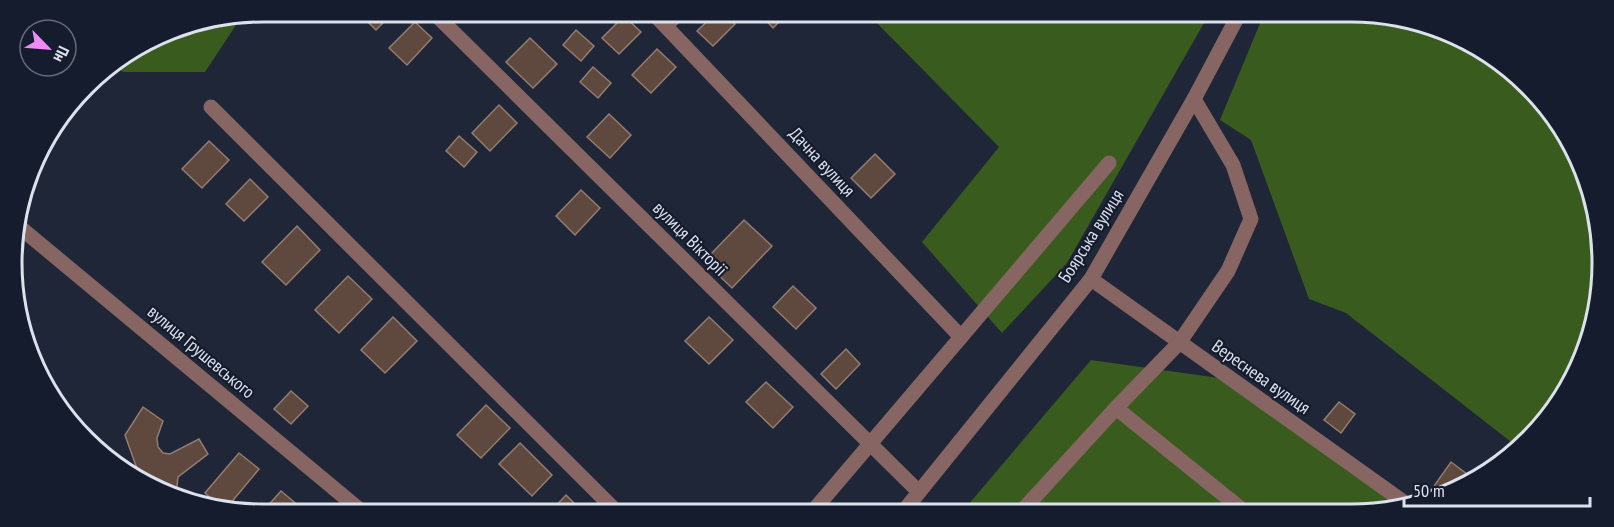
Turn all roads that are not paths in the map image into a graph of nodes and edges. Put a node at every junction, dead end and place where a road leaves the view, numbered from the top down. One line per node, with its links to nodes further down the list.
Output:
1 (443, 22): 14 (street, вулиця Вікторії)
2 (663, 22): 5 (street, Дачна вулиця)
3 (669, 22): 5 (street)
4 (1235, 22): 6 (street, Боярська вулиця)
5 (666, 25): 11 (street, Дачна вулиця)
6 (1194, 99): 10 (street, Боярська вулиця); 12 (street)
7 (211, 107): 18 (street)
8 (1109, 163): 11 (street)
9 (25, 232): 17 (street, вулиця Грушевського)
10 (1091, 279): 12 (street, Вереснева вулиця); 15 (street, Боярська вулиця)
11 (961, 337): 14 (street)
12 (1179, 343): 13 (street); 16 (street, Вереснева вулиця)
13 (1116, 408): 21 (street); 22 (street)
14 (869, 445): 15 (street, вулиця Вікторії); 19 (street)
15 (919, 492): 20 (street, Боярська вулиця)
16 (1400, 499)
17 (353, 504)
18 (609, 504)
19 (820, 504)
20 (909, 504)
21 (1028, 504)
22 (1234, 504)

